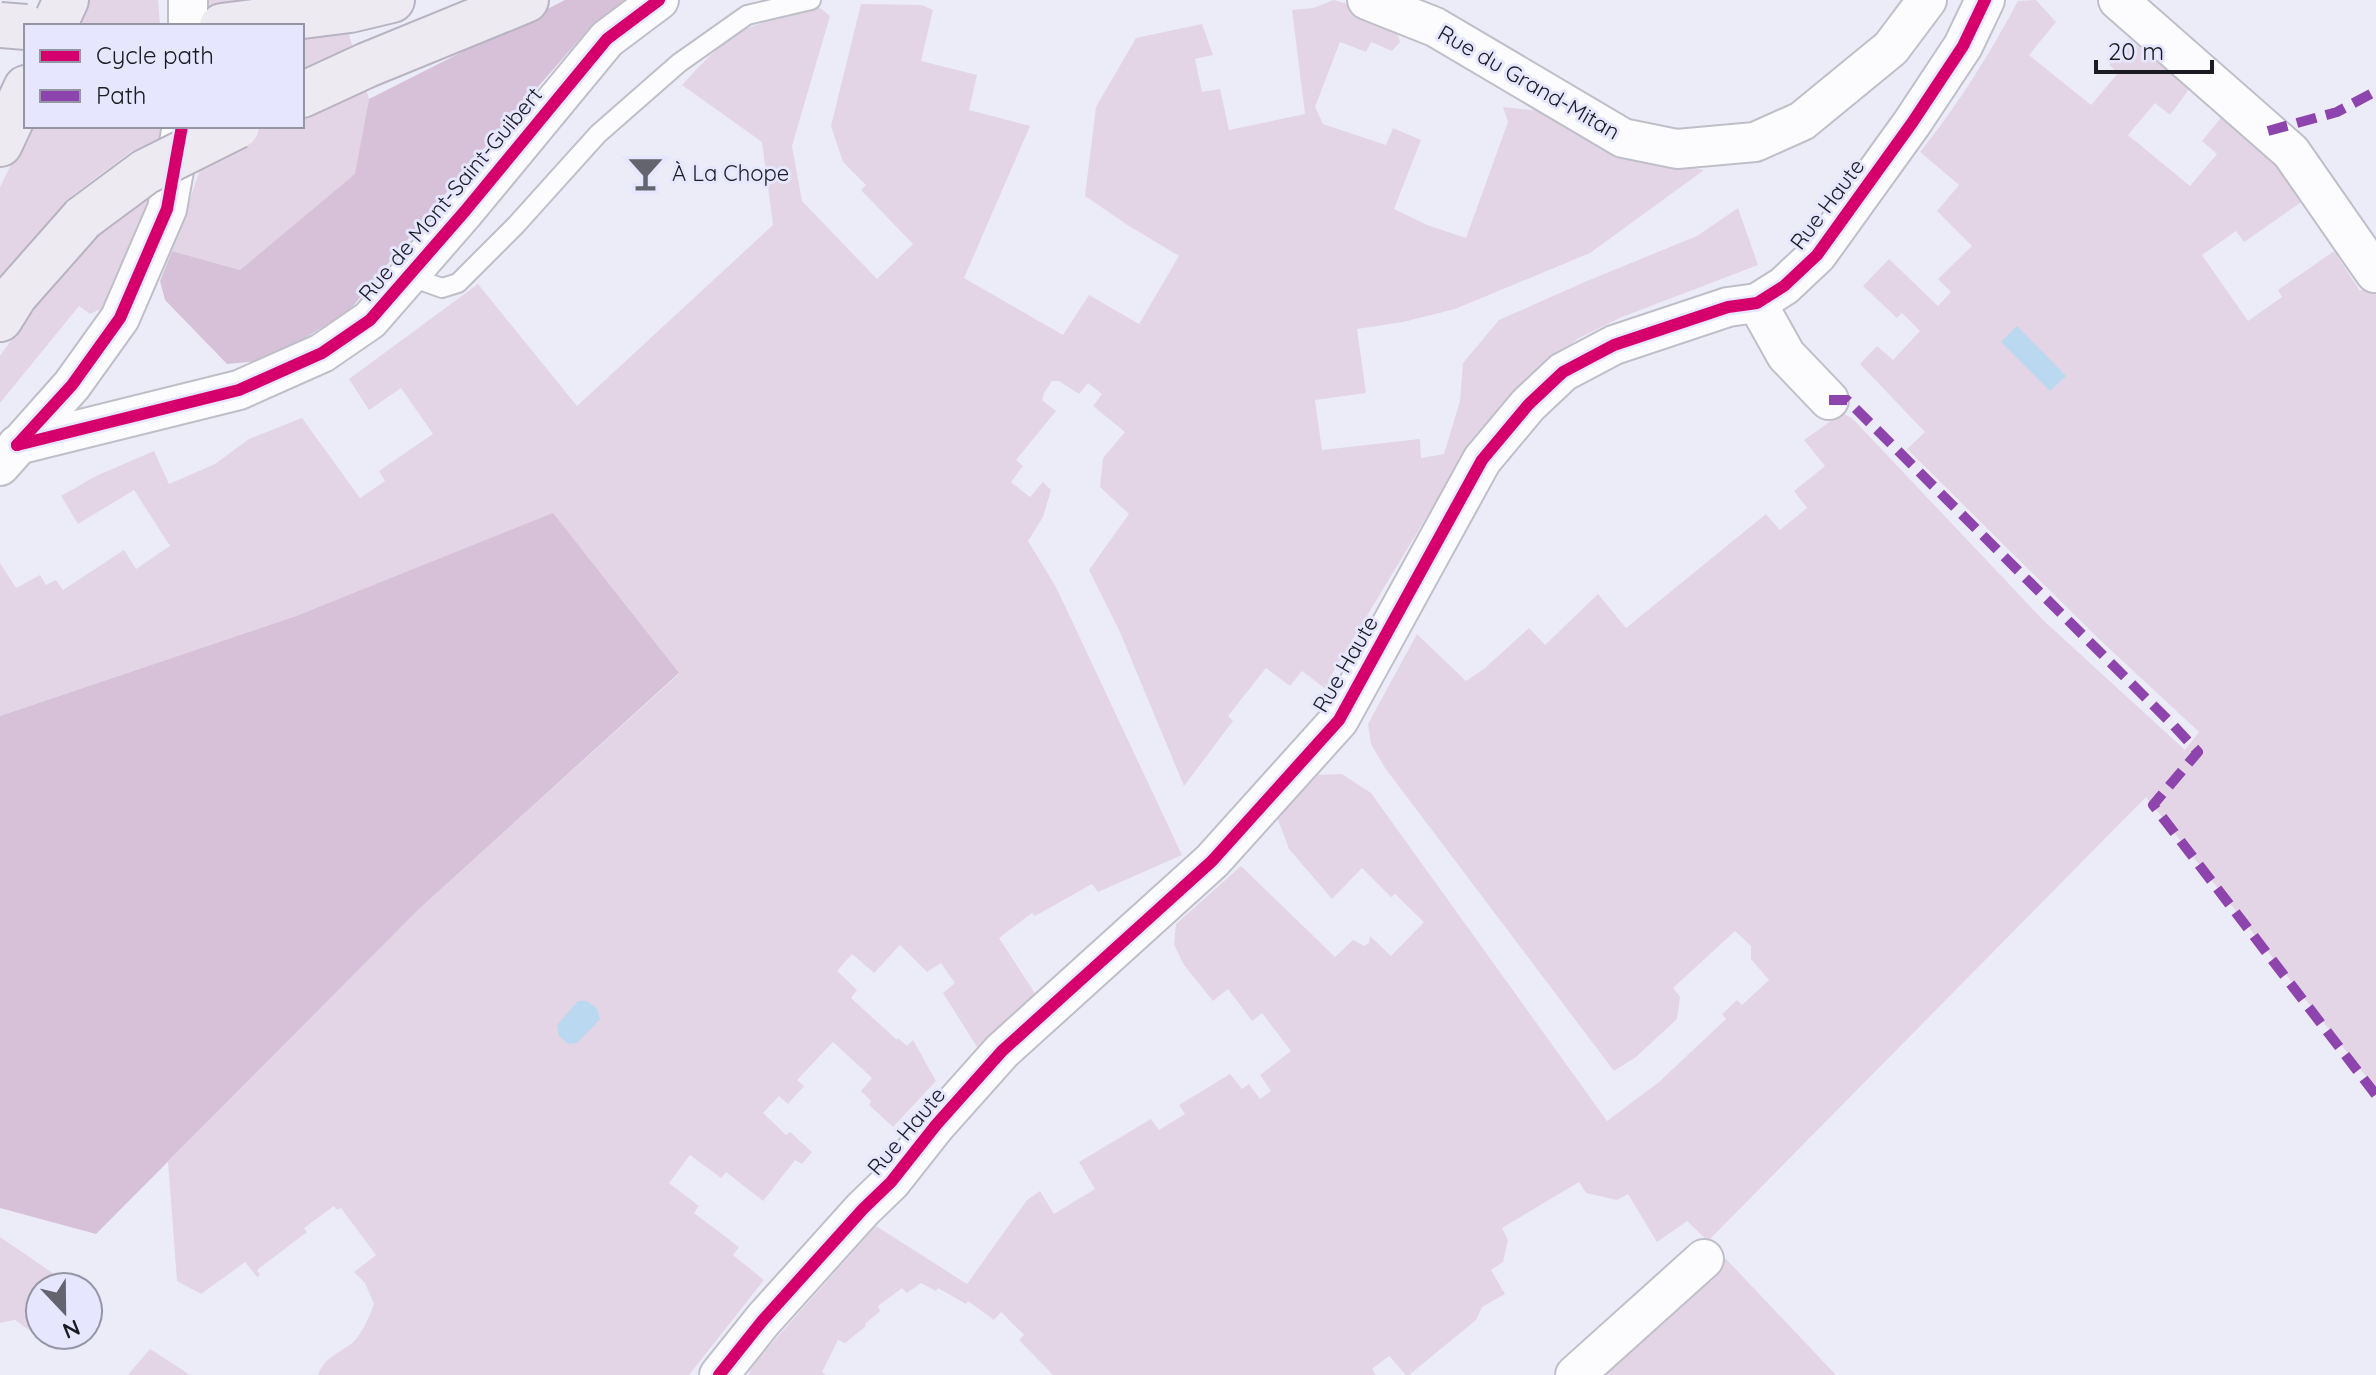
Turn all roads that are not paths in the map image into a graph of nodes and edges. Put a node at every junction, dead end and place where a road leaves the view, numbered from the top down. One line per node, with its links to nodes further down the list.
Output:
1 (17, 0): 17 (highway)
2 (66, 0): 12 (highway)
3 (188, 0): 13 (street)
4 (392, 0): 14 (highway)
5 (526, 0): 19 (highway)
6 (659, 0): 24 (street, Rue de Mont-Saint-Guibert)
7 (811, 0): 24 (lane)
8 (1367, 0): 9 (street, Rue du Grand-Mitan)
9 (1927, 0)
10 (1985, 0): 25 (street, Rue Haute)
11 (2118, 0): 23 (street)
12 (55, 24)
13 (188, 24)
14 (238, 24)
15 (0, 25): 16 (highway, bridge)
16 (24, 27)
17 (0, 38)
18 (24, 92): 22 (highway)
19 (304, 94)
20 (182, 128): 28 (street)
21 (233, 128): 26 (highway, bridge)
22 (0, 144)
23 (2375, 273)
24 (408, 276): 28 (street, Rue de Mont-Saint-Guibert)
25 (1757, 303): 27 (street); 30 (street, Rue Haute)
26 (0, 319)
27 (1829, 400)
28 (8, 455)
29 (1704, 1259): 31 (street)
30 (719, 1375)
31 (1575, 1375)

